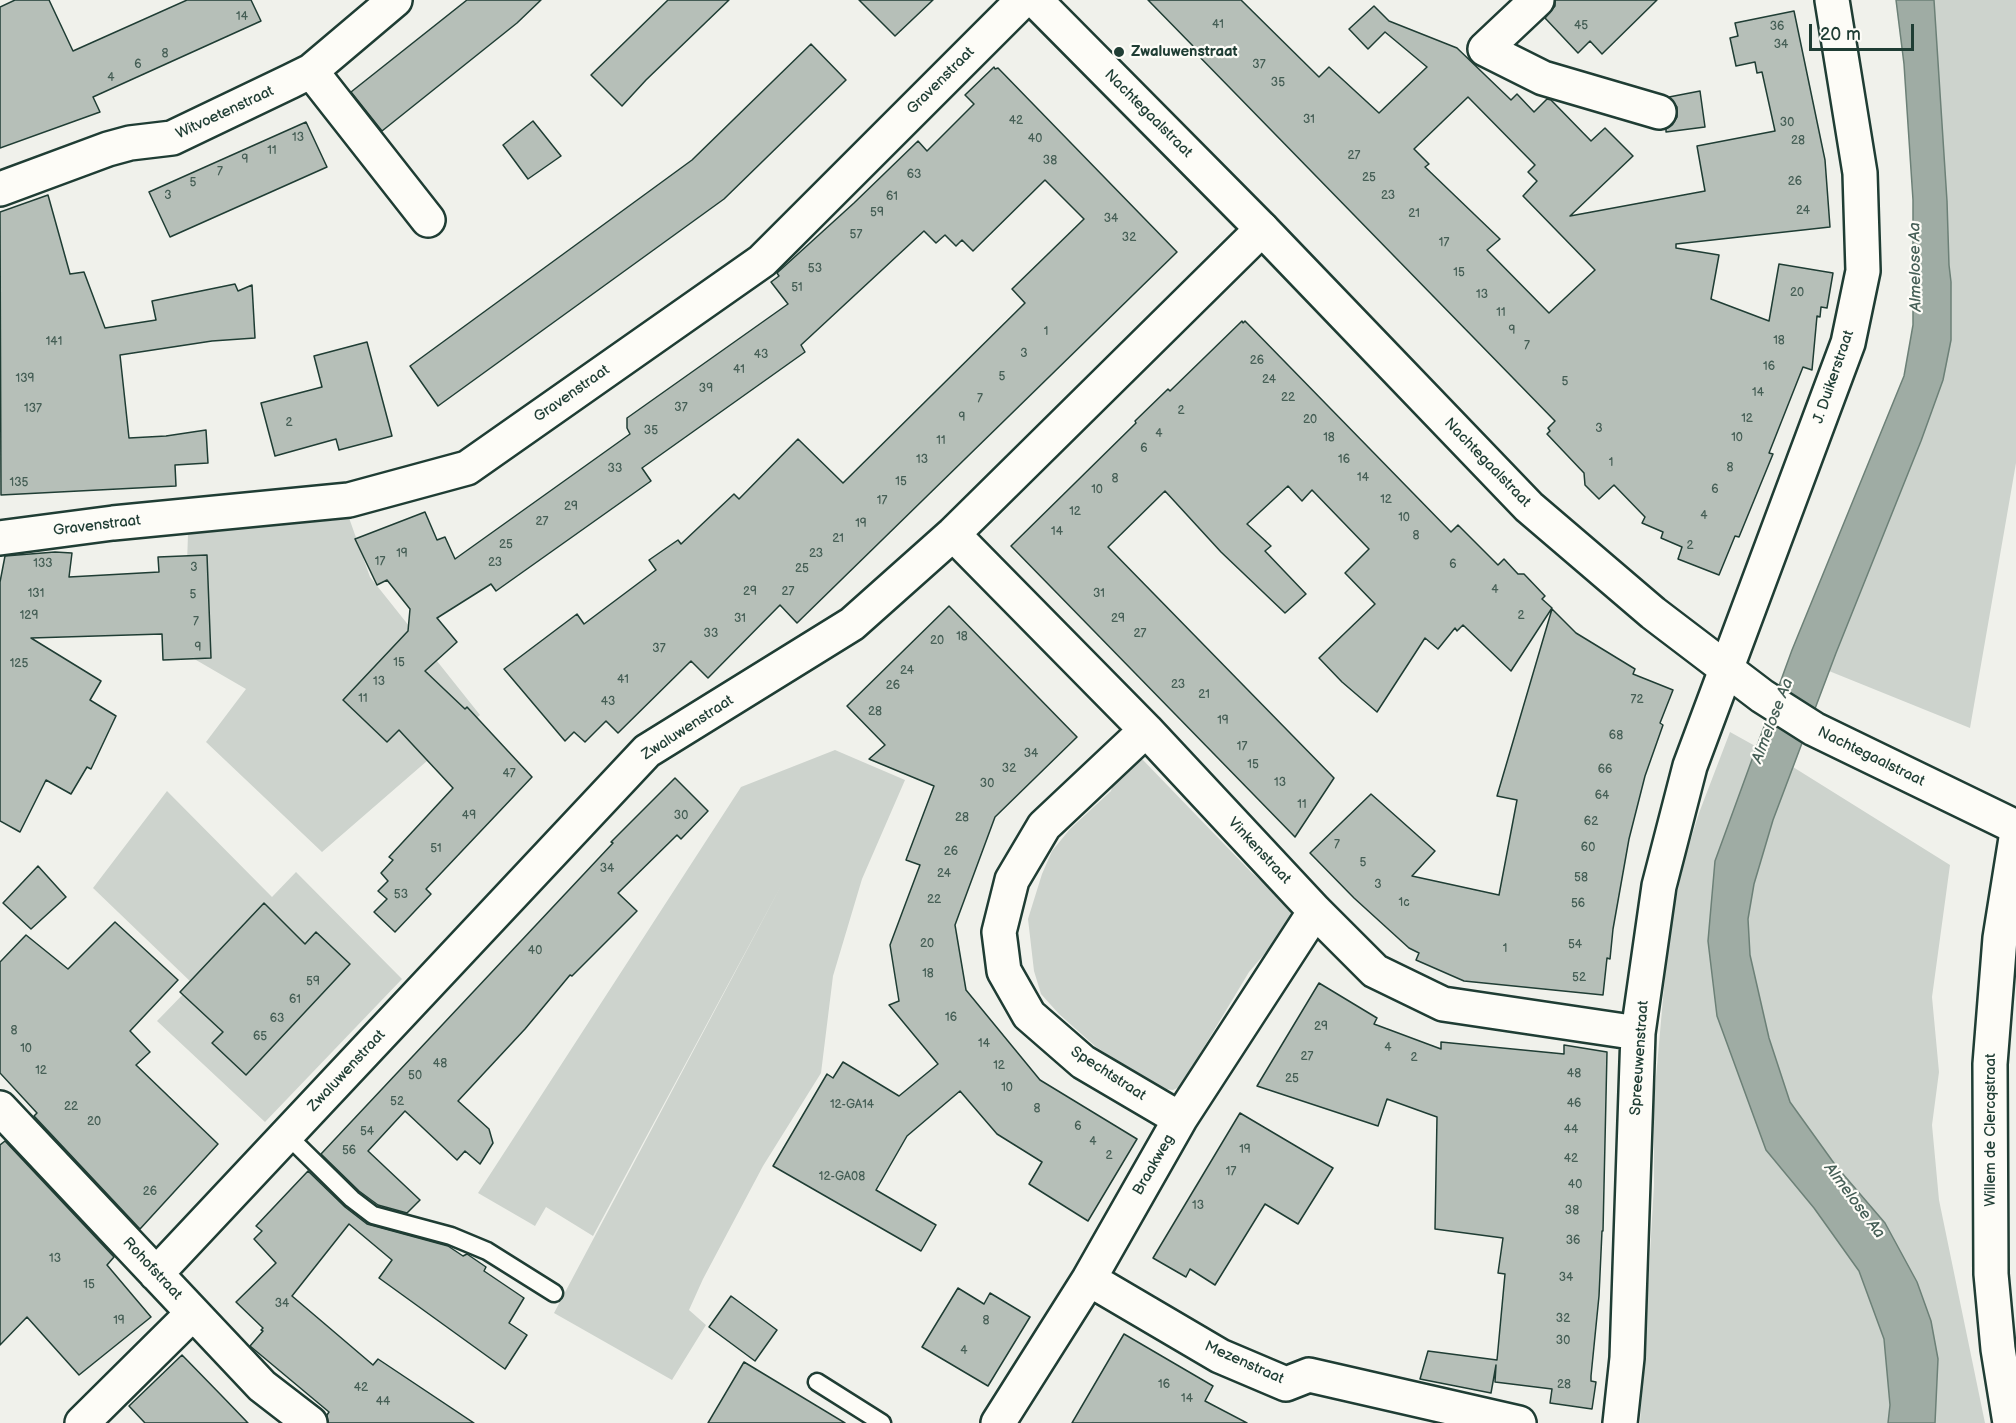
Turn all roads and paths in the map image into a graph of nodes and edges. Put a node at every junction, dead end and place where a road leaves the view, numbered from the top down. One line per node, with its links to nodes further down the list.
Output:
1 (395, 0): 6 (street, Witvoetenstraat)
2 (1023, 0): 12 (street, Gravenstraat)
3 (1035, 0): 10 (street, Nachtegaalstraat)
4 (1537, 0): 7 (street)
5 (1832, 0): 13 (street, J. Duikerstraat)
6 (311, 71): 8 (street, Witvoetenstraat); 9 (street)
7 (1659, 112)
8 (0, 189)
9 (428, 220)
10 (1262, 229): 11 (street, Zwaluwenstraat); 13 (street, Nachtegaalstraat)
11 (952, 534): 14 (street, Vinkenstraat); 21 (street, Zwaluwenstraat)
12 (0, 538)
13 (1726, 669): 15 (street, Nachtegaalstraat); 18 (street, Spreeuwenstraat)
14 (1146, 730): 17 (street, Vinkenstraat); 20 (street, Spechtstraat)
15 (2016, 827)
16 (2016, 838): 33 (street, Willem de Clercqstraat)
17 (1315, 911): 18 (street, Vinkenstraat); 20 (street, Braakweg)
18 (1638, 1033): 32 (street, Spreeuwenstraat)
19 (0, 1108): 22 (street, Rohofstraat)
20 (1180, 1119): 23 (street, Braakweg)
21 (287, 1135): 22 (street, Zwaluwenstraat); 24 (lane)
22 (156, 1274): 25 (street, Rohofstraat)
23 (1089, 1279): 30 (street, Braakweg); 31 (street, Mezenstraat)
24 (554, 1293)
25 (193, 1312): 27 (street); 28 (street, Rohofstraat)
26 (817, 1382): 29 (lane)
27 (82, 1423)
28 (310, 1423)
29 (882, 1423)
30 (998, 1423)
31 (1519, 1423)
32 (1620, 1423)
33 (2010, 1423)

